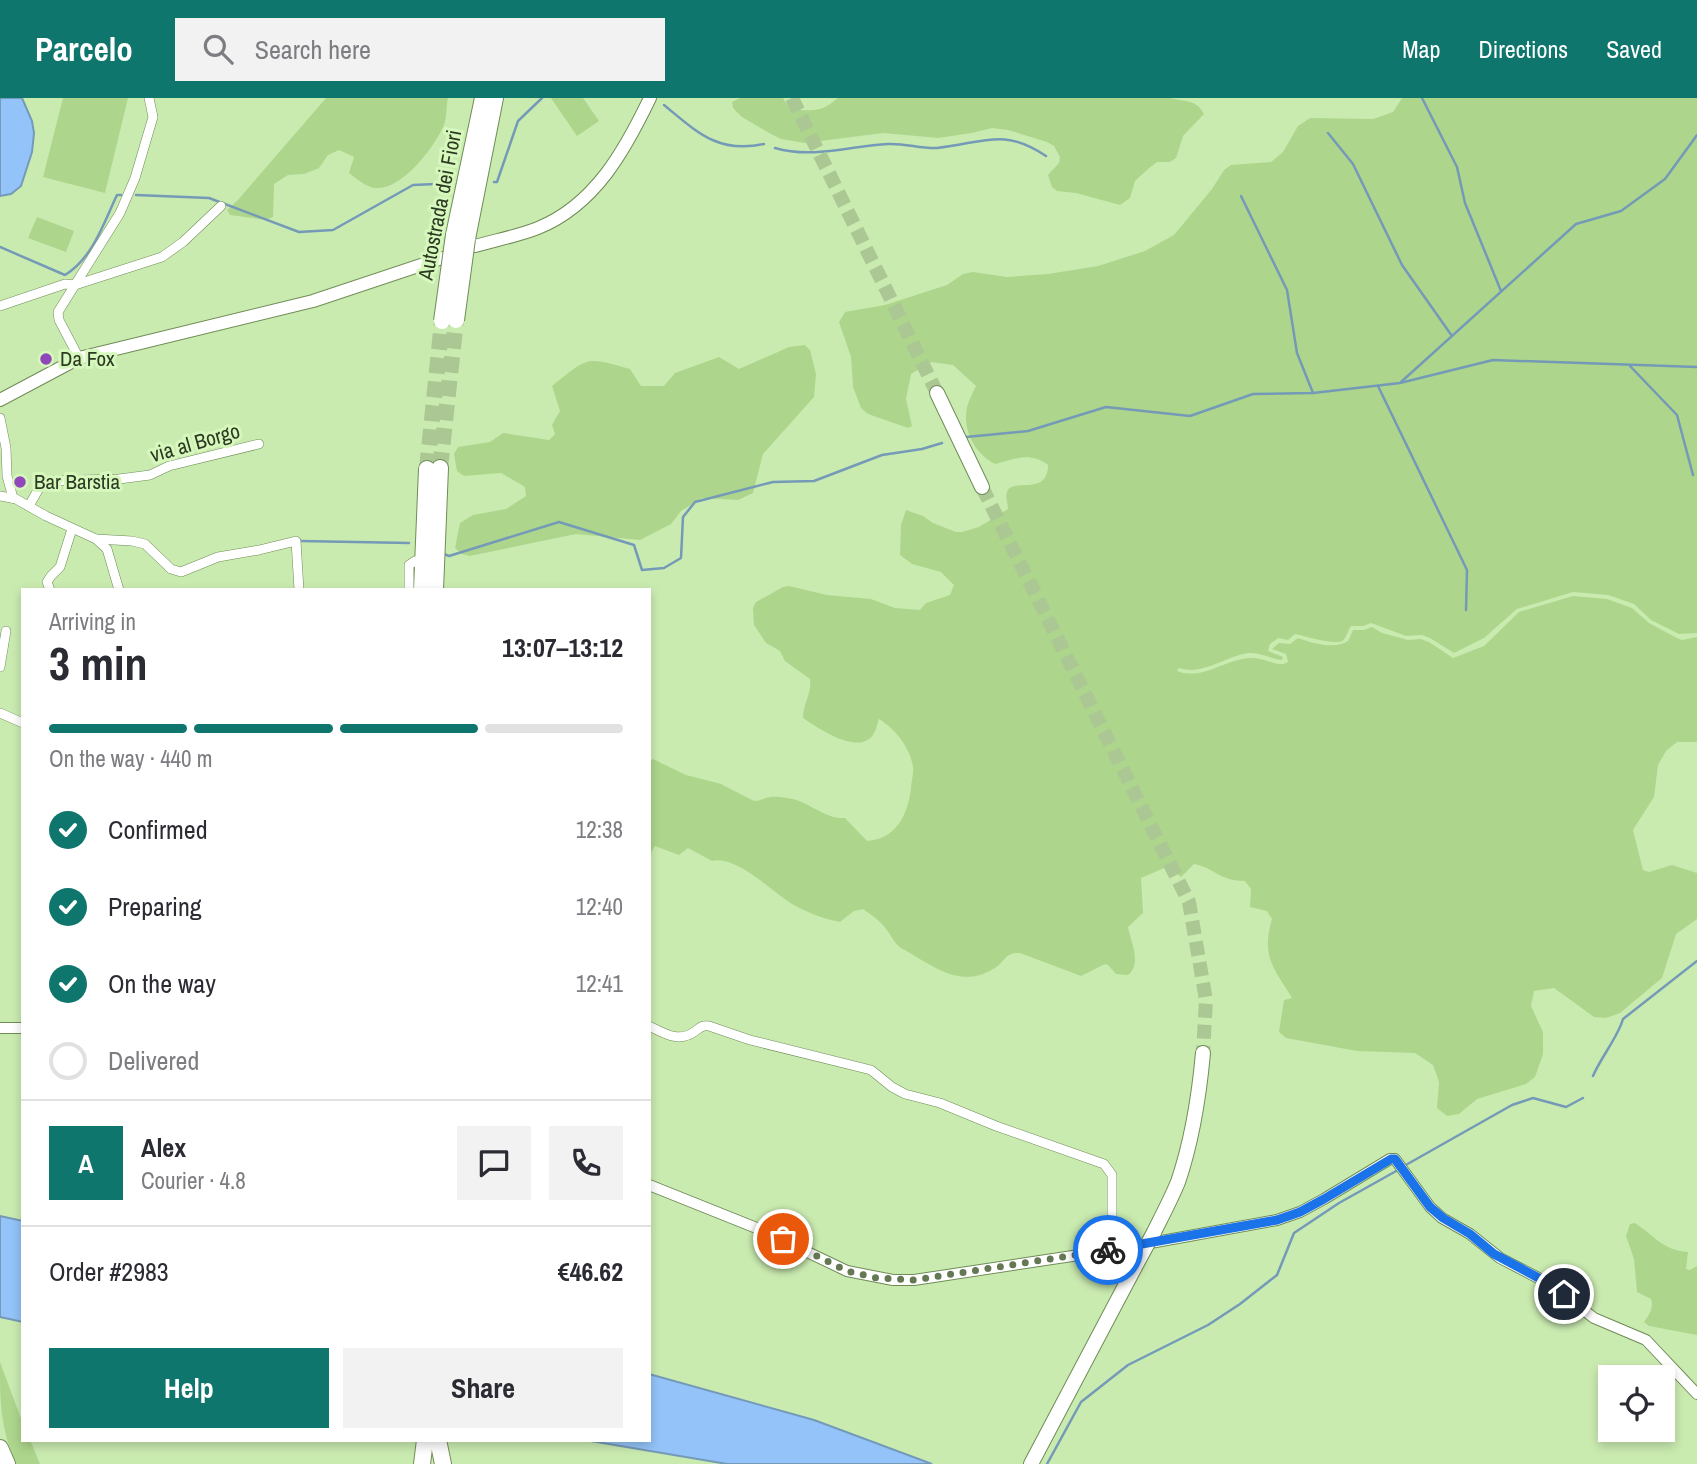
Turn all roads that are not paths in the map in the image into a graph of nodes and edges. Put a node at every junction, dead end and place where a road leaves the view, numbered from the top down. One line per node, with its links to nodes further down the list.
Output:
1 (149, 98): 8 (street)
2 (483, 98): 6 (highway, Autostrada dei Fiori)
3 (495, 98): 6 (highway, Autostrada dei Fiori)
4 (650, 98): 6 (main road)
5 (221, 206): 8 (street)
6 (465, 240): 10 (highway, Autostrada dei Fiori, bridge)
7 (442, 258): 11 (main road)
8 (75, 285): 9 (street); 11 (street)
9 (0, 306)
10 (449, 321)
11 (79, 358): 13 (main road)
12 (937, 393): 16 (main road)
13 (0, 400)
14 (0, 418): 18 (street)
15 (259, 444): 19 (street, via al Borgo)
16 (982, 487)
17 (0, 496): 18 (street)
18 (13, 498): 19 (street)
19 (29, 506): 20 (street)
20 (72, 528): 21 (street); 23 (street)
21 (96, 539): 24 (street); 25 (street)
22 (415, 561): 26 (street)
23 (49, 588)
24 (118, 588)
25 (299, 588)
26 (409, 588)
27 (422, 588): 28 (highway)
28 (435, 588)
29 (6, 631): 30 (street)
30 (0, 667)
31 (0, 713): 32 (street)
32 (21, 722)
33 (651, 1027): 38 (street)
34 (0, 1028): 35 (street)
35 (21, 1028)
36 (1203, 1053): 46 (main road, bridge)
37 (651, 1186): 38 (street)
38 (1112, 1250): 39 (street)
39 (1697, 1394)
40 (424, 1442): 43 (highway)
41 (438, 1442): 45 (highway)
42 (0, 1448): 44 (highway)
43 (415, 1458)
44 (7, 1464)
45 (443, 1464)
46 (1031, 1464)

